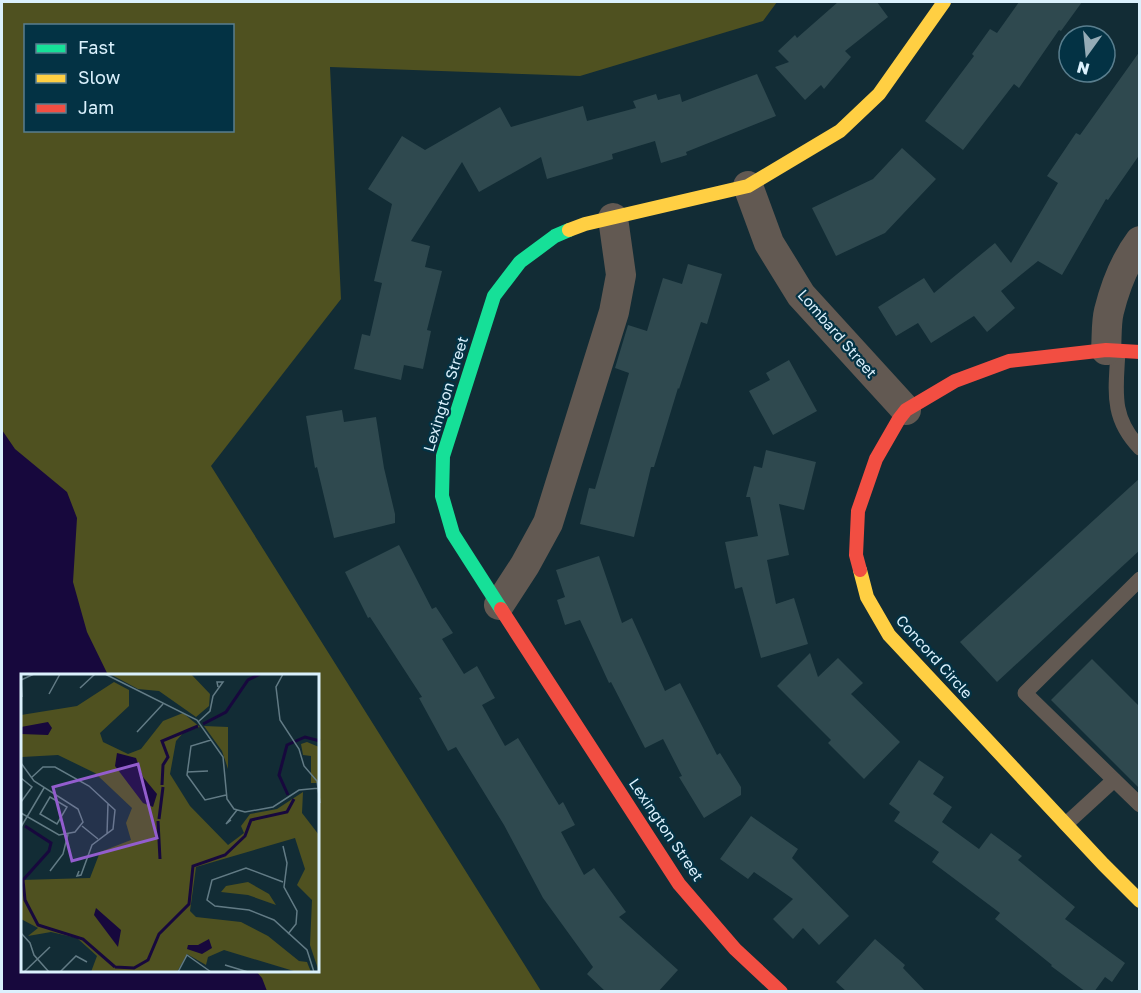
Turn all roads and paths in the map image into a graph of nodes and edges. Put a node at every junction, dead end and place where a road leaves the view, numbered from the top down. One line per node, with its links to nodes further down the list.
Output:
1 (944, 2): 2 (street, Lexington Street)
2 (748, 186): 3 (street, Lexington Street); 7 (street, Lombard Street)
3 (613, 218): 10 (street); 10 (street, Lexington Street)
4 (1140, 241): 5 (street)
5 (1112, 350): 6 (street, Concord Circle); 7 (street, Concord Circle); 8 (lane)
6 (1140, 352)
7 (906, 410): 13 (street, Concord Circle)
8 (1140, 448)
9 (1140, 579): 11 (lane)
10 (499, 605): 15 (street, Lexington Street)
11 (1114, 780): 12 (lane); 13 (lane)
12 (1140, 805)
13 (1066, 825): 14 (street, Concord Circle)
14 (1140, 902)
15 (781, 992)

